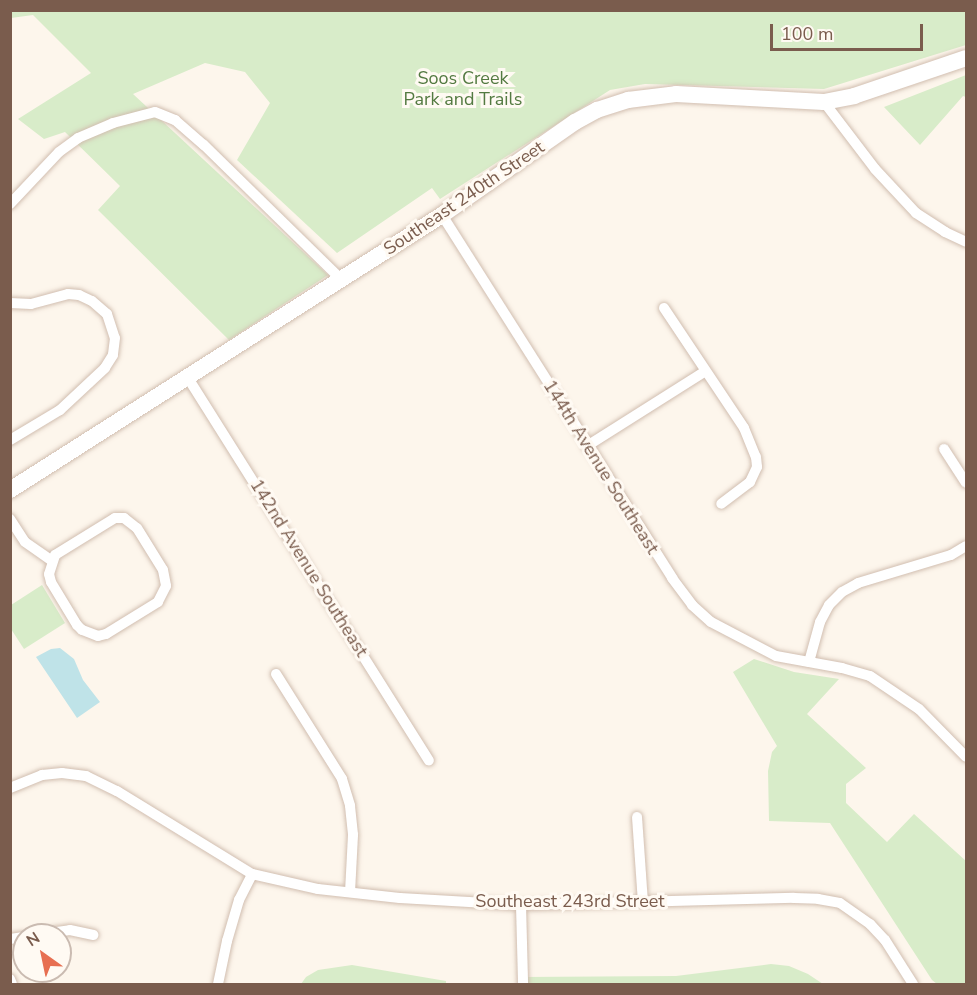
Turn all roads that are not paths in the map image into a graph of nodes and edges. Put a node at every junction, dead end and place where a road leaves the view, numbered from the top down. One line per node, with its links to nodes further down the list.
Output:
1 (966, 58): 2 (main road, Southeast 240th Street)
2 (824, 102): 4 (main road, Southeast 240th Street); 5 (street)
3 (10, 204): 6 (street)
4 (442, 215): 6 (main road, Southeast 240th Street); 12 (street, 144th Avenue Southeast)
5 (966, 242)
6 (341, 279): 10 (main road, Southeast 240th Street)
7 (10, 303): 11 (street)
8 (664, 308): 9 (street)
9 (704, 372): 12 (street); 16 (street)
10 (188, 378): 15 (main road, Southeast 240th Street); 23 (street, 142nd Avenue Southeast)
11 (10, 440)
12 (587, 446): 20 (street, 144th Avenue Southeast)
13 (944, 448): 14 (street)
14 (966, 483)
15 (10, 490)
16 (721, 504)
17 (10, 519): 19 (street)
18 (966, 546): 20 (street)
19 (52, 561): 19 (street)
20 (809, 662): 22 (street, 144th Avenue Southeast)
21 (276, 674): 27 (street)
22 (966, 757)
23 (429, 759)
24 (10, 788): 26 (street, Southeast 243rd Street)
25 (637, 818): 28 (street)
26 (252, 874): 27 (street, Southeast 243rd Street); 34 (street)
27 (350, 892): 29 (street, Southeast 243rd Street)
28 (643, 902): 29 (street, Southeast 243rd Street); 36 (street, Southeast 243rd Street)
29 (521, 905): 35 (street)
30 (72, 930): 31 (street)
31 (93, 935)
32 (10, 979): 33 (street)
33 (12, 984)
34 (218, 984)
35 (523, 984)
36 (913, 984)

